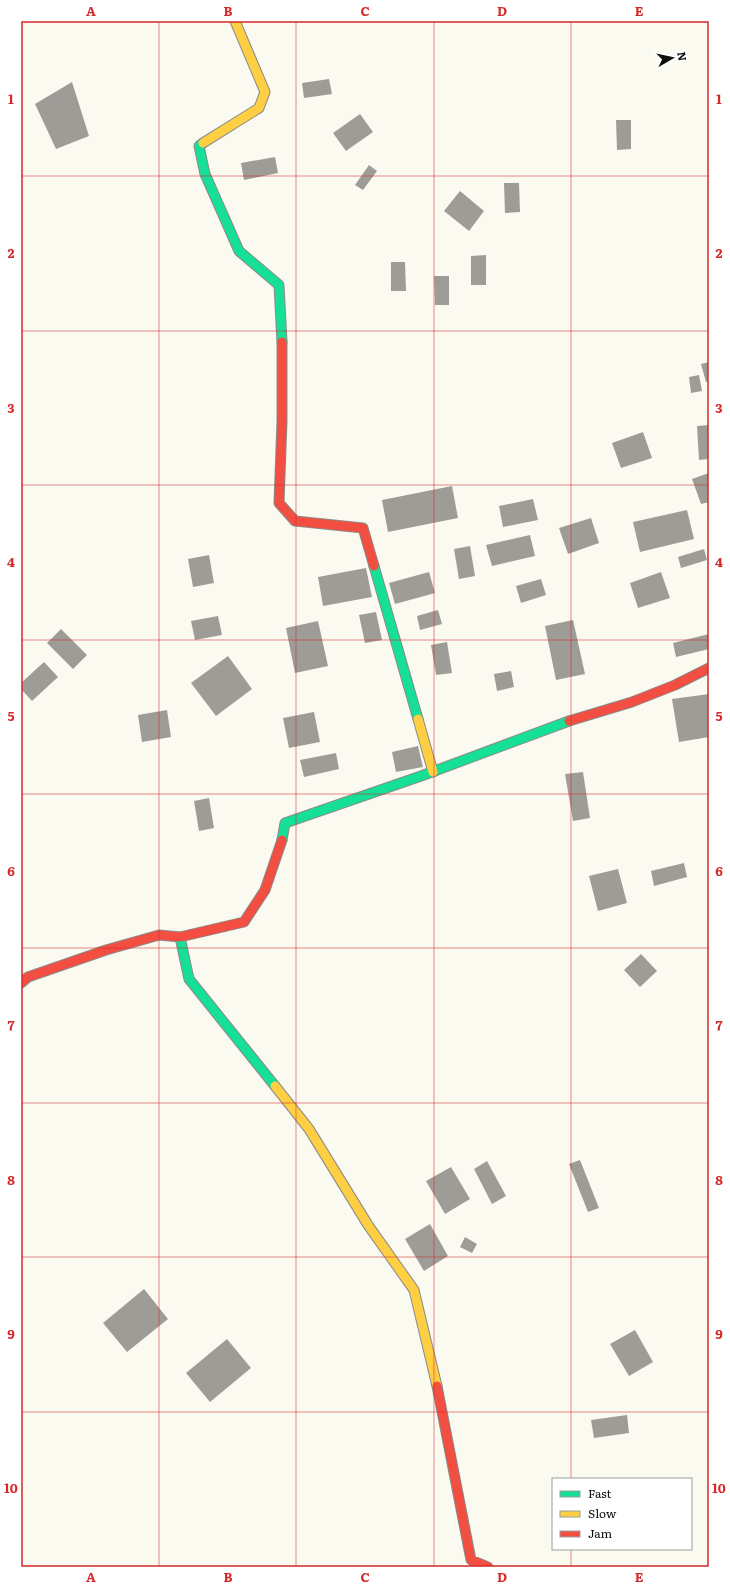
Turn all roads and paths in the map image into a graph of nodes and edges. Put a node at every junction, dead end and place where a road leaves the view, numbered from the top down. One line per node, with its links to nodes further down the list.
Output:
1 (236, 21): 3 (street)
2 (709, 668): 3 (street)
3 (433, 772): 4 (street)
4 (180, 937): 5 (street); 6 (street)
5 (21, 983)
6 (488, 1567)

